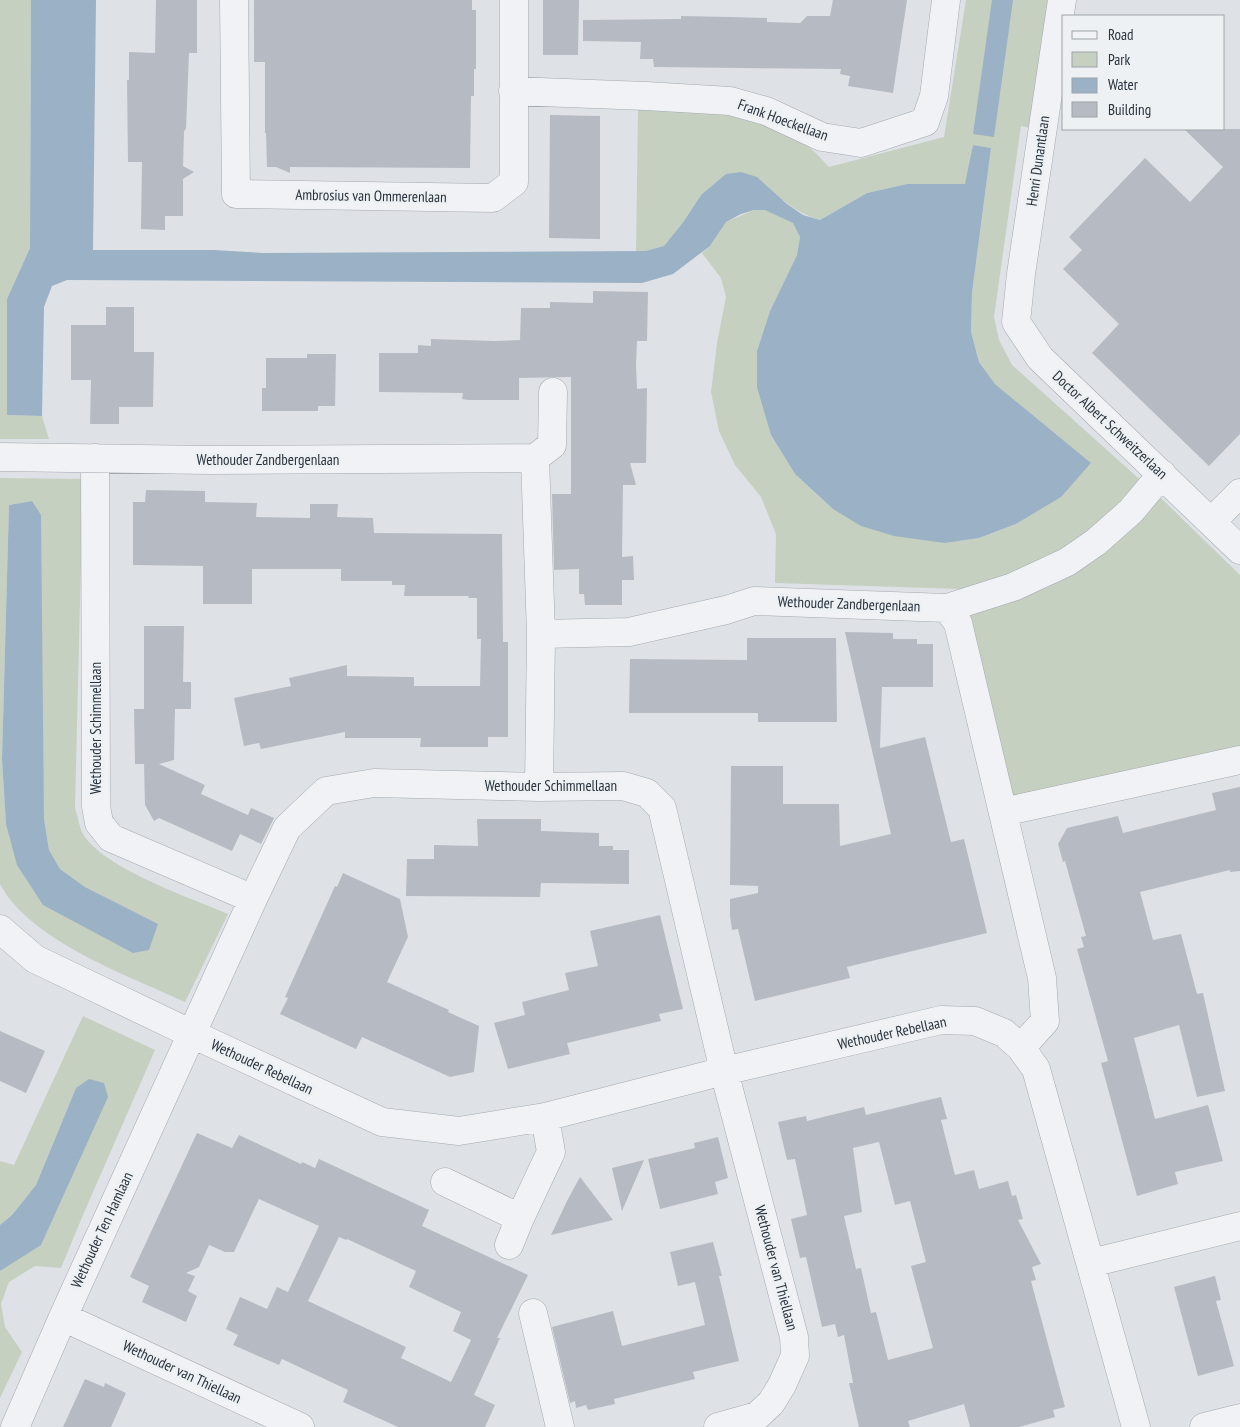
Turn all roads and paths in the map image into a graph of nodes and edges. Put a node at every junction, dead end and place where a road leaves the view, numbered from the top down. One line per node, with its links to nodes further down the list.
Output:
1 (234, 0): 5 (street, Ambrosius van Ommerenlaan)
2 (514, 0): 5 (street, Ambrosius van Ommerenlaan)
3 (946, 0): 5 (street, Frank Hoeckellaan)
4 (1062, 0): 6 (street, Henri Dunantlaan)
5 (513, 91)
6 (1016, 322): 11 (street, Doctor Albert Schweitzerlaan)
7 (553, 392): 10 (street)
8 (0, 457): 9 (street, Wethouder Zandbergenlaan)
9 (95, 458): 10 (street, Wethouder Zandbergenlaan); 20 (street, Wethouder Schimmellaan)
10 (535, 458): 16 (street)
11 (1162, 474): 13 (street, Doctor Albert Schweitzerlaan); 15 (street, Wethouder Zandbergenlaan)
12 (1240, 493): 13 (street)
13 (1211, 522): 14 (street, Doctor Albert Schweitzerlaan)
14 (1240, 550)
15 (947, 608): 16 (street, Wethouder Zandbergenlaan); 19 (street)
16 (541, 634): 18 (street)
17 (1240, 760): 19 (street)
18 (539, 787): 20 (street, Wethouder Schimmellaan); 24 (street, Wethouder Schimmellaan)
19 (1003, 812): 23 (street)
20 (253, 899): 22 (street, Wethouder Schimmellaan)
21 (0, 929): 22 (street, Wethouder Rebellaan)
22 (192, 1034): 25 (street, Wethouder Rebellaan); 32 (street, Wethouder Ten Hamlaan)
23 (1021, 1048): 24 (street, Wethouder Rebellaan); 30 (street, Wethouder Rebellaan)
24 (724, 1071): 25 (street, Wethouder Rebellaan); 37 (street, Wethouder van Thiellaan)
25 (545, 1117): 27 (street)
26 (445, 1182): 27 (street)
27 (520, 1218): 29 (street)
28 (1240, 1226): 30 (street)
29 (508, 1244)
30 (1091, 1263): 38 (street, Wethouder Rebellaan)
31 (533, 1312): 36 (street)
32 (63, 1317): 34 (street, Wethouder Ten Hamlaan); 35 (street, Wethouder van Thiellaan)
33 (1240, 1418): 39 (street)
34 (15, 1427)
35 (300, 1427)
36 (560, 1427)
37 (718, 1427)
38 (1136, 1427)
39 (1204, 1427)

